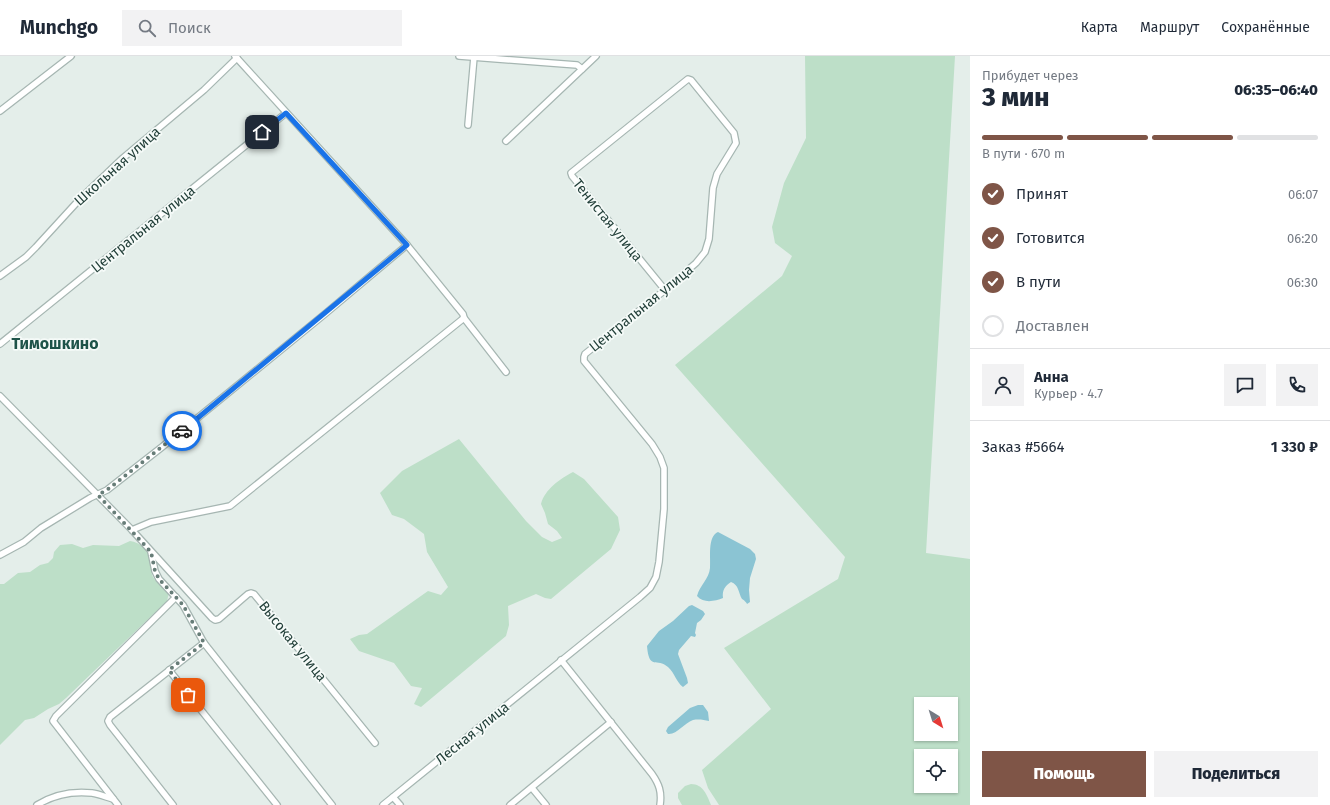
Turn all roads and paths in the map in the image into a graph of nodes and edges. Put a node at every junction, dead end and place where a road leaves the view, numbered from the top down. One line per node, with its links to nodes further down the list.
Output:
1 (71, 56): 8 (street)
2 (459, 56): 5 (street)
3 (596, 56): 6 (street)
4 (236, 57): 9 (street); 13 (street, Школьная улица)
5 (474, 57): 6 (street); 10 (street)
6 (582, 69): 11 (street)
7 (688, 79): 14 (street, Центральная улица); 14 (street, Тенистая улица)
8 (0, 111)
9 (286, 113): 12 (street); 16 (street, Центральная улица)
10 (468, 125)
11 (506, 141)
12 (407, 245): 15 (street); 19 (street)
13 (0, 276)
14 (665, 290): 25 (street, Центральная улица)
15 (464, 318): 17 (street); 20 (street)
16 (0, 344)
17 (506, 372)
18 (0, 396): 19 (street)
19 (98, 495): 20 (street); 22 (street)
20 (132, 530): 21 (street)
21 (151, 552): 23 (street); 28 (street, Высокая улица)
22 (0, 555)
23 (176, 597): 24 (street); 31 (street)
24 (204, 643): 26 (street); 36 (street)
25 (561, 660): 27 (street); 30 (street, Лесная улица)
26 (169, 670): 34 (street); 35 (street)
27 (611, 722): 29 (street); 41 (street)
28 (375, 743)
29 (532, 788): 39 (street); 40 (street)
30 (393, 797): 37 (street, Лесная улица); 38 (street)
31 (114, 799): 32 (street); 33 (street)
32 (37, 805)
33 (118, 805)
34 (173, 805)
35 (277, 805)
36 (332, 805)
37 (383, 805)
38 (400, 805)
39 (510, 805)
40 (546, 805)
41 (660, 805)

